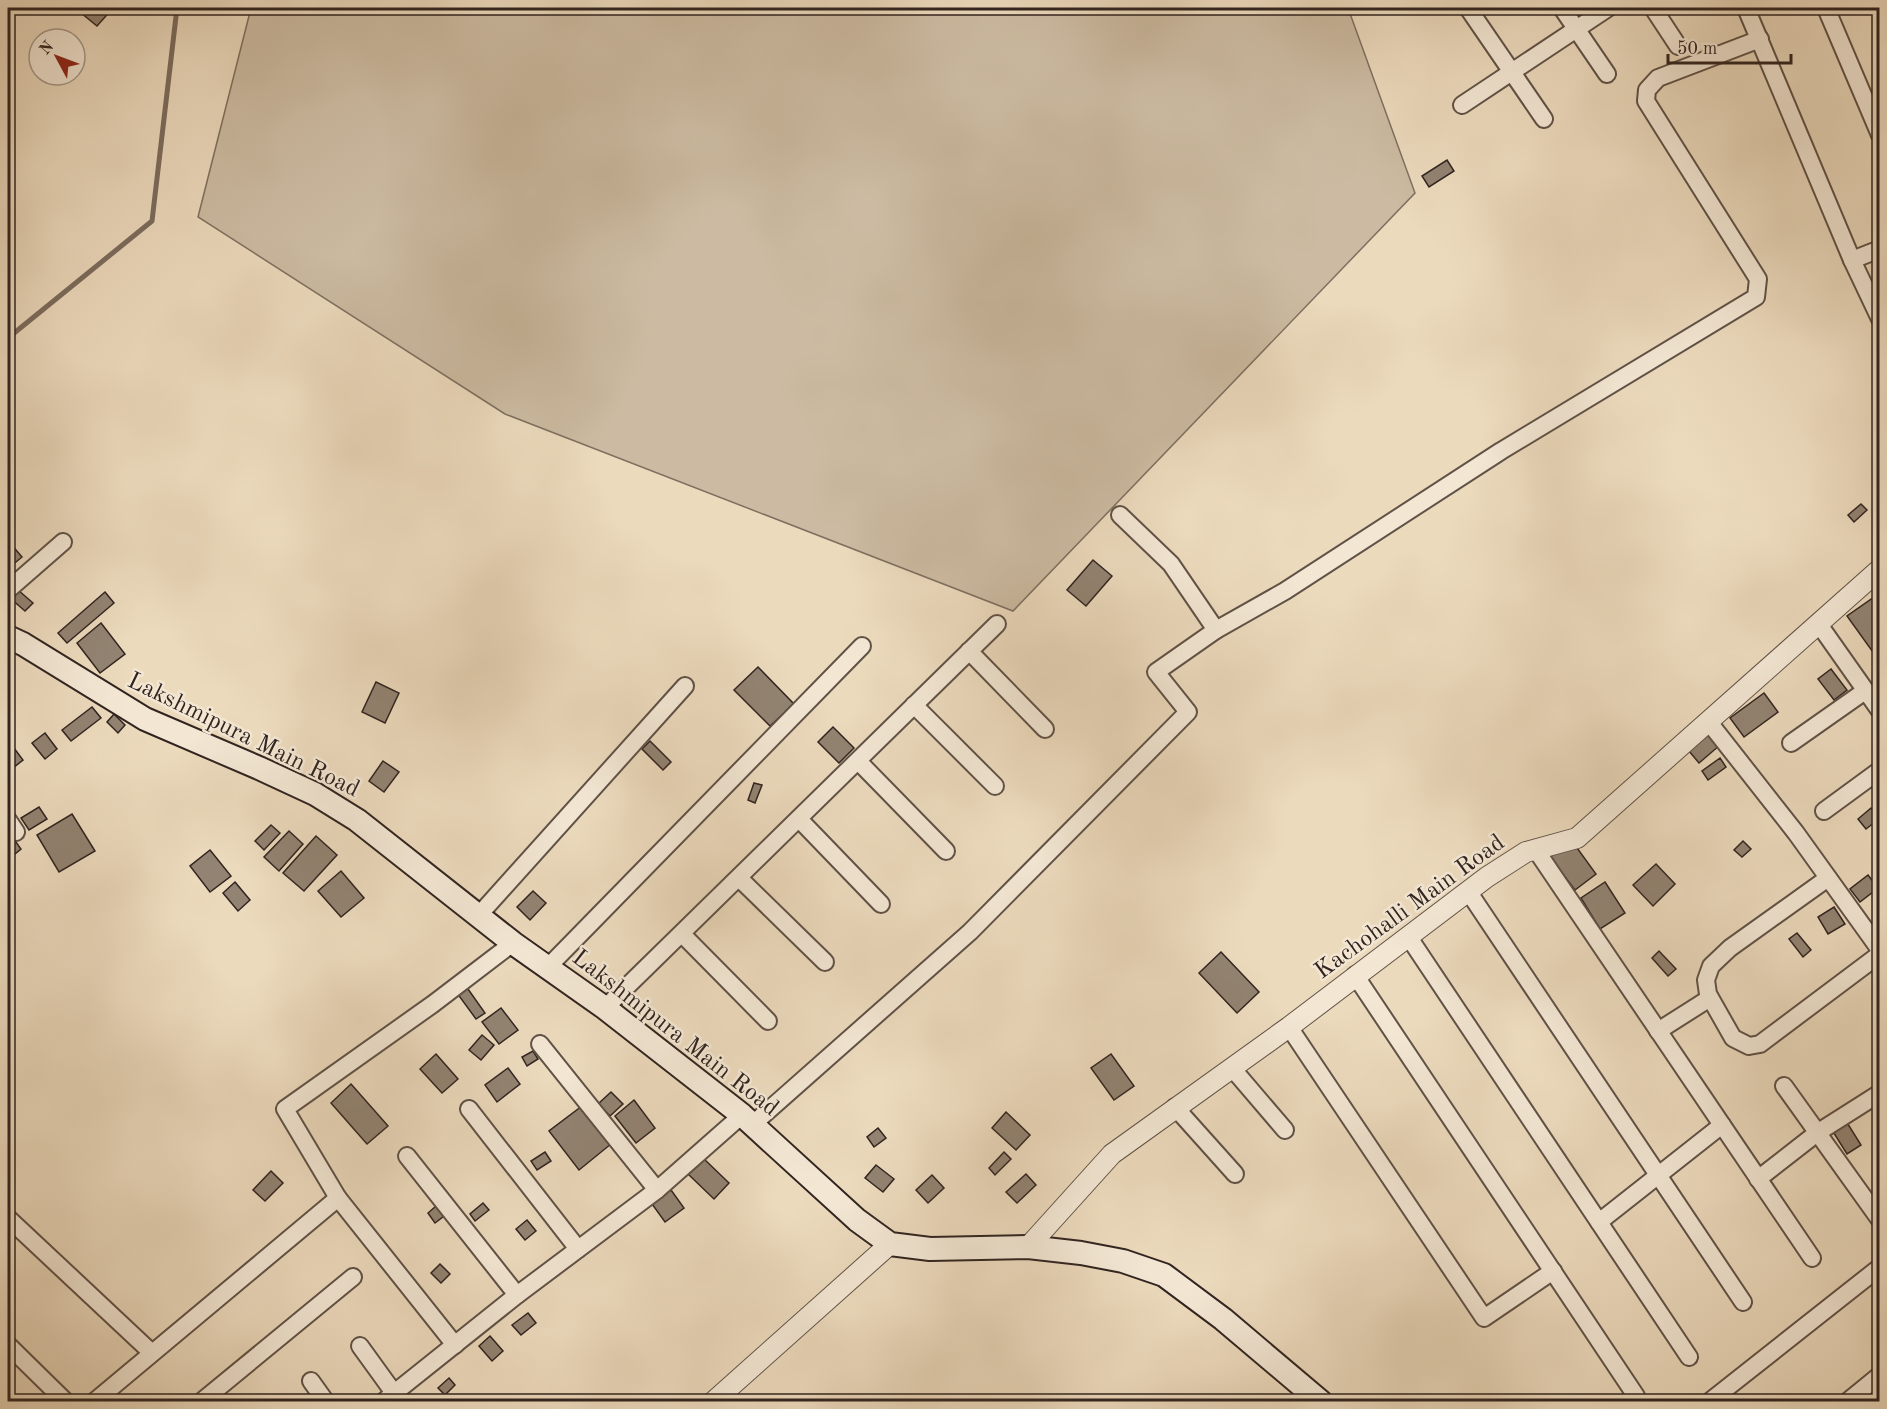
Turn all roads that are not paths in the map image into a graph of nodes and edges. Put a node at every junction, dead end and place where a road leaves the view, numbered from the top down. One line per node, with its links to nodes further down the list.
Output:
1 (1468, 8): 10 (street)
2 (1562, 8): 7 (street)
3 (1608, 8): 7 (street)
4 (1653, 8): 9 (street)
5 (1746, 8): 8 (street)
6 (1826, 8): 14 (street)
7 (1576, 29): 10 (street); 11 (street)
8 (1760, 39): 16 (street); 24 (street)
9 (1678, 46)
10 (1512, 72): 12 (street); 13 (street)
11 (1607, 74)
12 (1462, 105)
13 (1544, 119)
14 (1880, 135)
15 (1880, 249): 16 (street)
16 (1852, 260): 17 (street)
17 (1880, 319)
18 (1120, 515): 24 (street)
19 (63, 542): 21 (street)
20 (1880, 569): 22 (street, Kachohalli Main Road)
21 (8, 590)
22 (1818, 623): 29 (street); 32 (street, Kachohalli Main Road)
23 (997, 624): 27 (street)
24 (1216, 630): 65 (street)
25 (8, 637): 46 (main road, Lakshmipura Main Road)
26 (862, 646): 52 (street)
27 (969, 651): 30 (street); 33 (street)
28 (685, 686): 46 (street)
29 (1865, 691): 31 (street); 34 (street)
30 (914, 705): 35 (street); 37 (street)
31 (1880, 711)
32 (1708, 721): 40 (street, Kachohalli Main Road); 43 (street)
33 (1045, 729)
34 (1791, 743)
35 (858, 761): 39 (street); 41 (street)
36 (1880, 770): 38 (street)
37 (995, 786)
38 (1824, 811)
39 (799, 819): 42 (street); 45 (street)
40 (1536, 850): 44 (street, Kachohalli Main Road); 58 (street)
41 (946, 851)
42 (739, 878): 47 (street); 51 (street)
43 (1828, 878): 50 (street); 54 (street)
44 (1468, 891): 48 (street, Kachohalli Main Road); 71 (street)
45 (881, 904)
46 (479, 915): 49 (main road, Lakshmipura Main Road)
47 (682, 934): 55 (street); 56 (street)
48 (1408, 936): 53 (street, Kachohalli Main Road); 77 (street)
49 (513, 943): 52 (main road, Lakshmipura Main Road); 74 (street)
50 (1880, 952): 54 (street)
51 (825, 962)
52 (548, 967): 55 (main road, Lakshmipura Main Road)
53 (1355, 975): 57 (street, Kachohalli Main Road); 83 (street)
54 (1710, 998): 58 (street)
55 (605, 1008): 65 (main road, Lakshmipura Main Road)
56 (768, 1021)
57 (1289, 1027): 60 (street, Kachohalli Main Road); 83 (street)
58 (1658, 1031): 66 (street)
59 (540, 1044): 73 (street)
60 (1232, 1068): 63 (street, Kachohalli Main Road); 67 (street)
61 (1784, 1086): 68 (street)
62 (1880, 1093): 68 (street)
63 (1175, 1107): 70 (street); 79 (street, Kachohalli Main Road)
64 (469, 1109): 80 (street)
65 (747, 1119): 73 (street); 78 (main road, Lakshmipura Main Road)
66 (1722, 1125): 71 (street); 72 (street)
67 (1285, 1130)
68 (1817, 1133): 72 (street); 76 (street)
69 (407, 1156): 85 (street)
70 (1235, 1174)
71 (1658, 1174): 77 (street); 86 (street)
72 (1758, 1179): 81 (street)
73 (657, 1190): 80 (street)
74 (339, 1198): 88 (street); 90 (street)
75 (8, 1218): 90 (street)
76 (1880, 1220)
77 (1599, 1222): 91 (street)
78 (890, 1244): 79 (main road, Lakshmipura Main Road); 100 (street)
79 (1028, 1247): 101 (main road, Lakshmipura Main Road)
80 (578, 1249): 85 (street)
81 (1812, 1258)
82 (1880, 1267): 102 (street)
83 (1553, 1271): 94 (street)
84 (353, 1277): 98 (street)
85 (517, 1295): 88 (street)
86 (1743, 1302)
87 (8, 1345): 96 (street)
88 (455, 1345): 95 (street)
89 (360, 1346): 95 (street)
90 (152, 1353): 97 (street)
91 (1689, 1357)
92 (1880, 1375): 103 (street)
93 (311, 1381): 99 (street)
94 (1636, 1396)
95 (388, 1397)
96 (66, 1401)
97 (94, 1401)
98 (201, 1401)
99 (326, 1401)
100 (713, 1401)
101 (1321, 1401)
102 (1709, 1401)
103 (1847, 1401)

